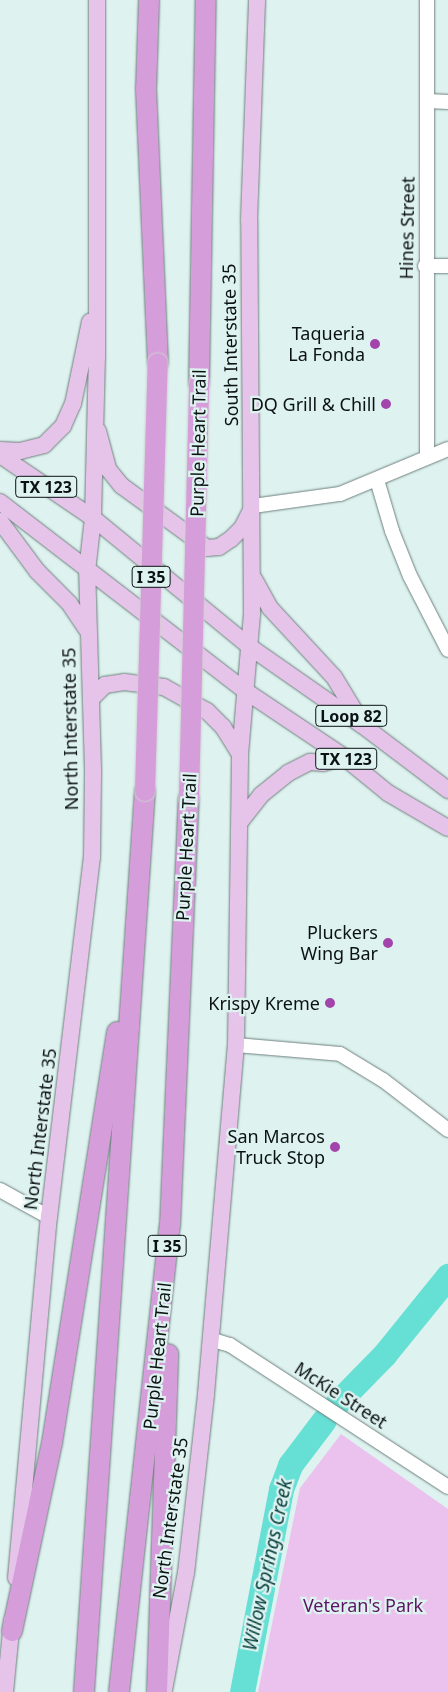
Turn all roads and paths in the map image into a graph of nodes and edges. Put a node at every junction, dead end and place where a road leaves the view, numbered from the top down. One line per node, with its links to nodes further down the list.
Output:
1 (97, 0): 10 (main road)
2 (149, 0): 34 (highway, I 35, bridge)
3 (206, 0): 39 (highway, Purple Heart Trail / I 35, bridge)
4 (257, 0): 18 (main road, South Interstate 35)
5 (427, 0): 6 (street, Hines Street)
6 (428, 101): 7 (street); 8 (street, Hines Street)
7 (448, 102)
8 (425, 266): 9 (street); 15 (street, Hines Street)
9 (448, 266)
10 (96, 293): 11 (main road); 13 (main road)
11 (94, 414): 18 (main road); 19 (main road)
12 (448, 449): 15 (street)
13 (0, 450)
14 (0, 455): 19 (main road, TX 123)
15 (427, 456): 16 (street)
16 (377, 480): 18 (street); 25 (street)
17 (0, 502): 21 (main road, TX 123)
18 (253, 506): 22 (main road, South Interstate 35)
19 (93, 518): 21 (main road); 24 (main road, TX 123)
20 (0, 521): 23 (main road)
21 (86, 571): 23 (main road, North Interstate 35); 26 (main road, TX 123)
22 (252, 576): 24 (main road, South Interstate 35); 28 (main road)
23 (88, 632): 27 (main road, North Interstate 35)
24 (250, 647): 26 (main road, South Interstate 35); 28 (main road, Loop 82)
25 (448, 650)
26 (244, 690): 29 (main road, North Interstate 35); 30 (main road, TX 123)
27 (91, 698): 29 (main road); 38 (main road, North Interstate 35)
28 (362, 724): 31 (main road, Loop 82)
29 (240, 754): 32 (main road, North Interstate 35)
30 (344, 757): 32 (main road); 33 (main road, TX 123)
31 (448, 790)
32 (240, 822): 35 (main road, North Interstate 35)
33 (448, 828)
34 (138, 902): 42 (highway); 44 (highway, I 35)
35 (236, 1045): 36 (street); 40 (main road, North Interstate 35)
36 (448, 1130)
37 (0, 1190): 38 (street)
38 (49, 1218): 42 (main road, North Interstate 35)
39 (167, 1246): 45 (highway, Purple Heart Trail / I 35); 46 (highway)
40 (210, 1339): 41 (street, McKie Street); 47 (main road, North Interstate 35)
41 (448, 1487)
42 (12, 1631): 43 (main road, North Interstate 35)
43 (5, 1692)
44 (84, 1692)
45 (119, 1692)
46 (157, 1692)
47 (164, 1692)

